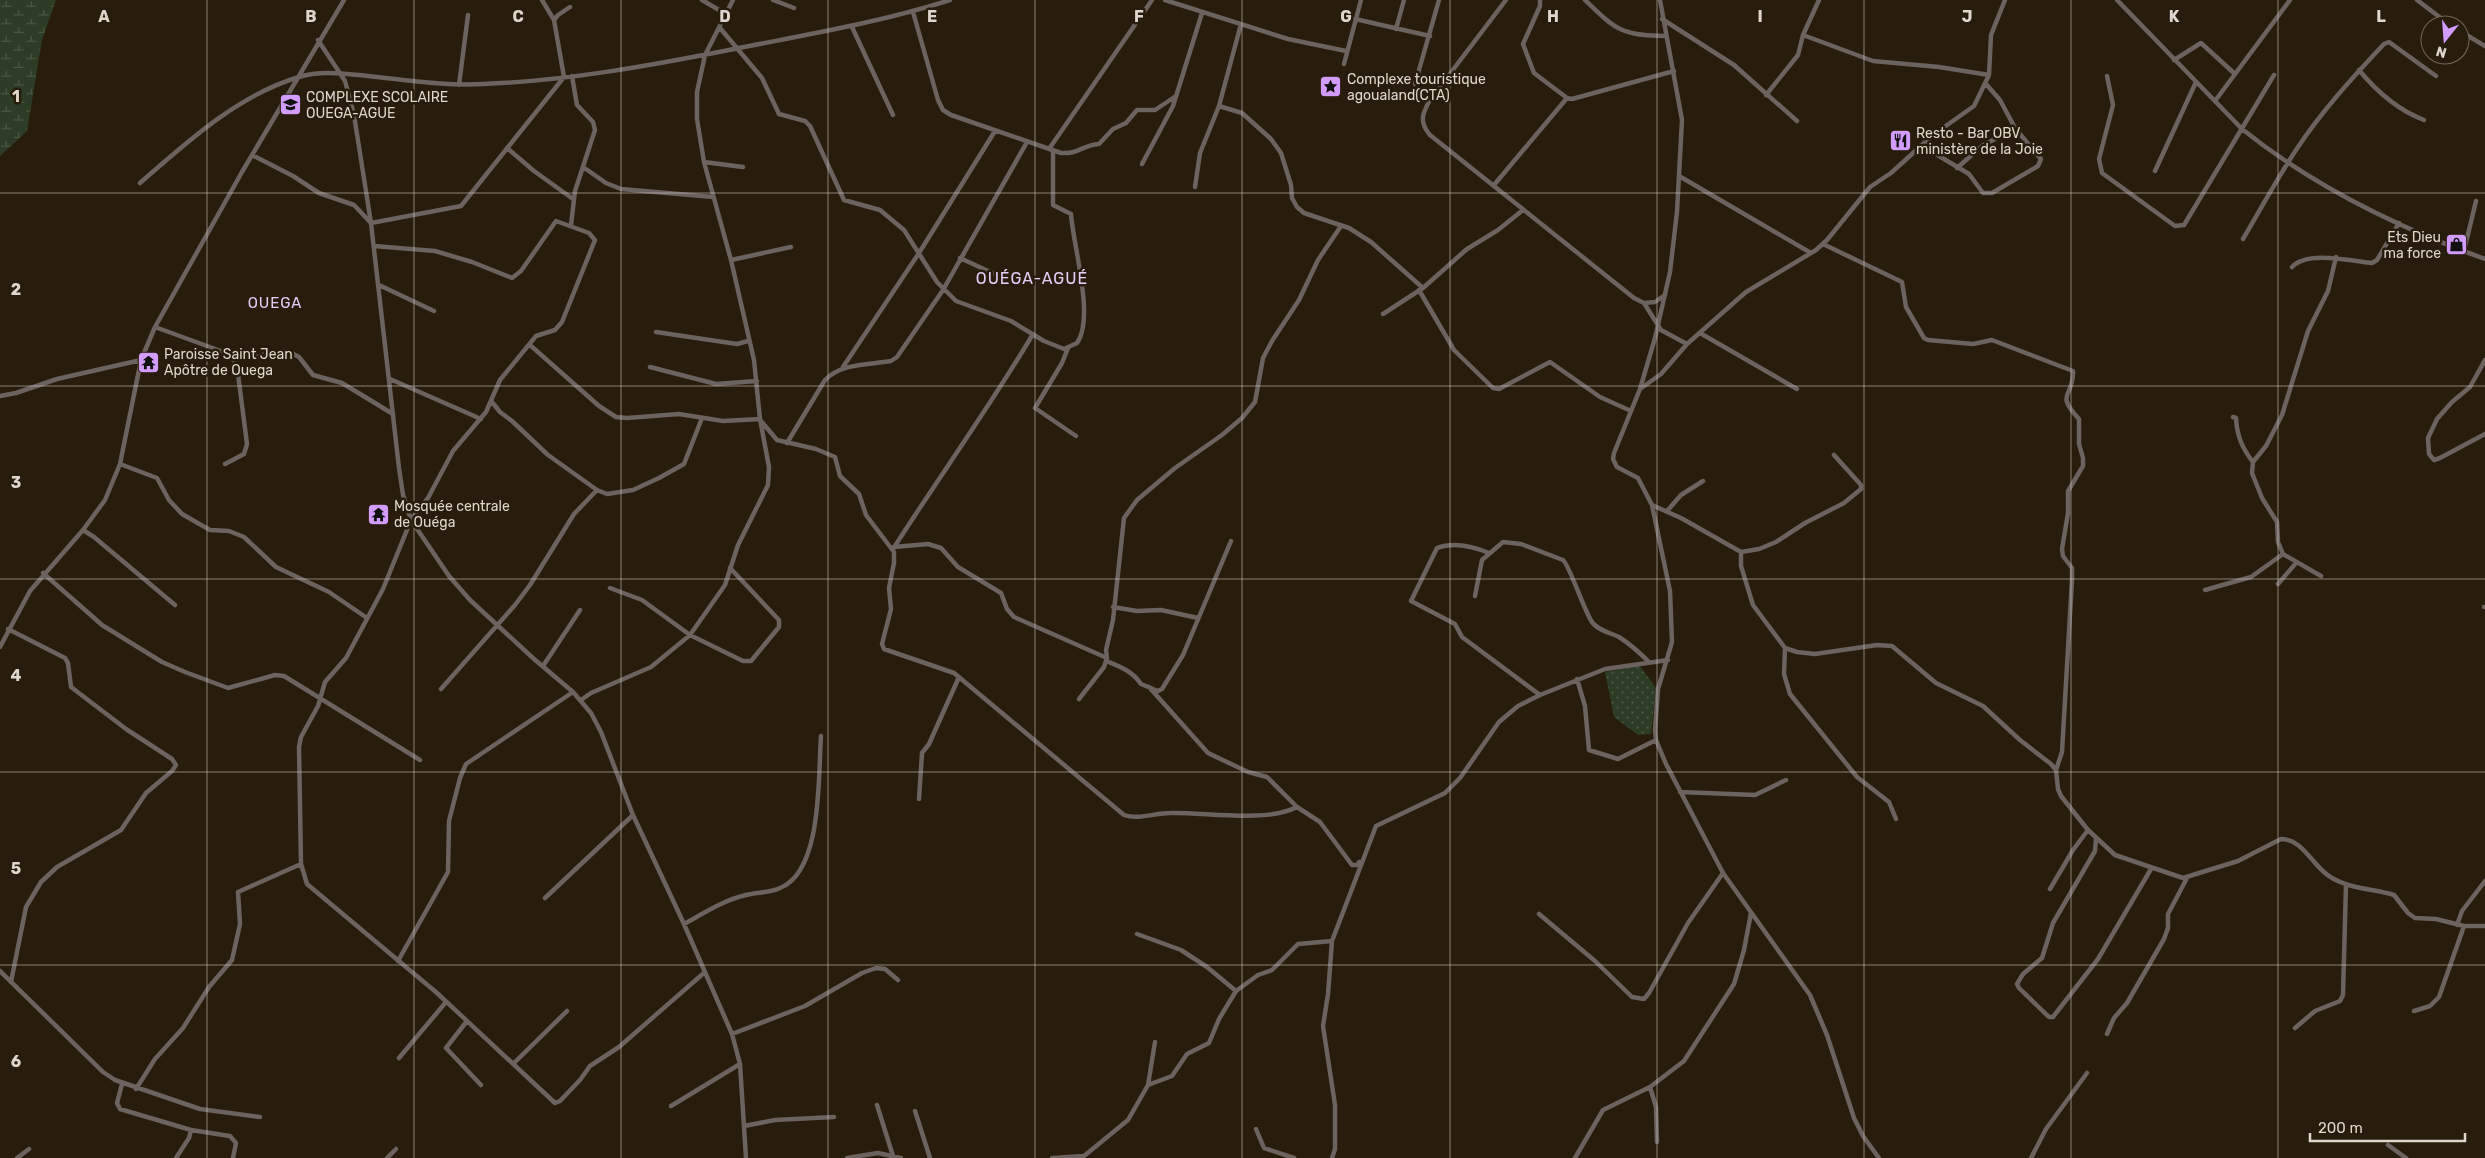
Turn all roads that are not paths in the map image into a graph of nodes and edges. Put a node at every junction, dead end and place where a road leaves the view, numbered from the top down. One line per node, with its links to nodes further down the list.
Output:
1 (344, 0): 39 (street)
2 (542, 0): 30 (street)
3 (702, 0): 25 (street)
4 (733, 0): 25 (street)
5 (773, 0): 22 (street)
6 (950, 0): 23 (street)
7 (1152, 0): 75 (street)
8 (1165, 0): 24 (street)
9 (1361, 0): 28 (street)
10 (1404, 0): 34 (street)
11 (1439, 0): 36 (street)
12 (1506, 0): 86 (street)
13 (1540, 0): 63 (street)
14 (1585, 0): 37 (street)
15 (1660, 0): 29 (street)
16 (1819, 0): 35 (street)
17 (2005, 0): 50 (street)
18 (2117, 0): 44 (street)
19 (2290, 0): 49 (street)
20 (2417, 0): 27 (street)
21 (570, 7): 30 (street)
22 (794, 8)
23 (913, 12): 32 (street); 71 (street)
24 (1202, 12): 31 (street); 62 (street)
25 (726, 14): 33 (street)
26 (468, 15): 60 (street)
27 (2437, 15)
28 (1355, 19): 34 (street); 42 (street)
29 (1662, 19): 37 (street); 61 (street)
30 (554, 20): 56 (street)
31 (1241, 24): 42 (street); 65 (street)
32 (852, 27): 41 (street); 66 (street)
33 (720, 28): 41 (street); 43 (street)
34 (1396, 28): 36 (street)
35 (1803, 35): 50 (street); 61 (street)
36 (1430, 36): 58 (street)
37 (1666, 36): 47 (street)
38 (2470, 37): 40 (street)
39 (318, 40): 48 (street); 55 (street)
40 (2485, 46)
41 (739, 48): 43 (street); 101 (street)
42 (1346, 50): 45 (street)
43 (705, 55): 52 (street); 77 (street)
44 (2174, 60): 49 (street); 57 (street)
45 (1344, 64)
46 (2360, 70): 54 (street); 67 (street); 78 (street)
47 (1674, 71): 63 (street); 84 (street)
48 (339, 74): 55 (street); 60 (street); 92 (street)
49 (2235, 74): 64 (street)
50 (1989, 75): 59 (street)
51 (2274, 75): 70 (street)
52 (572, 76): 56 (street); 80 (street)
53 (2107, 76): 70 (street)
54 (2436, 76)
55 (299, 77): 76 (street); 85 (street)
56 (564, 77): 60 (street); 74 (street)
57 (2196, 82): 64 (street); 83 (street)
58 (1415, 84)
59 (1986, 84): 69 (street); 73 (street)
60 (459, 85)
61 (1766, 95): 68 (street)
62 (1176, 96): 75 (street); 79 (street)
63 (1567, 98): 86 (street)
64 (2215, 102): 70 (street)
65 (1219, 106): 87 (street); 95 (street)
66 (893, 115)
67 (2424, 120)
68 (1797, 121)
69 (2015, 128): 82 (street); 82 (street)
70 (2242, 130): 78 (street)
71 (995, 131): 72 (street); 101 (street)
72 (1027, 142): 75 (street); 104 (street)
73 (1924, 143): 82 (street); 97 (street)
74 (507, 148): 89 (street); 92 (street)
75 (1051, 150): 124 (street)
76 (252, 155): 92 (street); 117 (street)
77 (704, 162): 81 (street); 88 (street)
78 (2288, 163): 93 (street); 96 (street)
79 (1142, 164)
80 (584, 167): 88 (street); 89 (street)
81 (743, 167)
82 (1957, 168)
83 (2155, 171)
84 (1679, 176): 102 (street); 112 (street)
85 (140, 183)
86 (1494, 185): 91 (street)
87 (1195, 188)
88 (713, 197): 106 (street)
89 (573, 199): 94 (street)
90 (2476, 201): 100 (street)
91 (1523, 210): 110 (street); 113 (street)
92 (371, 223): 98 (street)
93 (2399, 223): 100 (street); 103 (street)
94 (571, 224): 98 (street); 123 (street)
95 (1341, 226): 110 (street); 169 (street)
96 (2243, 239)
97 (1823, 244): 102 (street); 194 (street)
98 (374, 246): 109 (street)
99 (791, 248): 106 (street)
100 (2464, 251): 105 (street)
101 (919, 253): 111 (street); 129 (street)
102 (1811, 253): 119 (street)
103 (2336, 257): 107 (street); 146 (street)
104 (960, 258): 108 (street); 111 (street)
105 (2485, 259)
106 (731, 260): 121 (street)
107 (2292, 267)
108 (1002, 277)
109 (379, 285): 114 (street); 130 (street)
110 (1421, 289): 115 (street); 136 (street)
111 (943, 290): 120 (street); 129 (street)
112 (1665, 295): 113 (street); 116 (street)
113 (1644, 303): 116 (street)
114 (434, 311)
115 (1383, 314)
116 (1658, 326): 122 (street); 132 (street)
117 (155, 327): 125 (street); 126 (street)
118 (656, 332): 121 (street)
119 (1700, 333): 122 (street); 133 (street)
120 (1033, 334): 124 (street); 156 (street)
121 (748, 342): 131 (street)
122 (1687, 344): 132 (street)
123 (530, 346): 135 (street); 139 (street)
124 (1068, 348): 143 (street)
125 (234, 357): 137 (street); 148 (street)
126 (142, 360): 134 (street); 147 (street)
127 (2485, 360): 142 (street)
128 (650, 367): 131 (street)
129 (843, 367): 144 (street)
130 (390, 379): 137 (street); 140 (street)
131 (757, 381): 141 (street)
132 (1640, 389): 136 (street)
133 (1797, 389)
134 (0, 396)
135 (492, 402): 140 (street); 150 (street)
136 (1631, 411): 151 (street)
137 (393, 414): 153 (street)
138 (2233, 417): 146 (street)
139 (702, 418): 141 (street); 150 (street)
140 (481, 419): 153 (street)
141 (760, 420): 144 (street); 161 (street)
142 (2485, 434)
143 (1076, 436)
144 (787, 443): 156 (street)
145 (1834, 455): 157 (street)
146 (2253, 462): 159 (street)
147 (120, 464): 154 (street); 171 (street)
148 (226, 464)
149 (1703, 480): 152 (street)
150 (597, 490): 173 (street)
151 (1652, 506): 152 (street); 179 (street)
152 (1667, 510): 157 (street)
153 (412, 520): 171 (street); 173 (street)
154 (83, 530): 162 (street); 168 (street)
155 (1231, 541): 172 (street)
156 (894, 548): 178 (street); 182 (street)
157 (1741, 552): 177 (street)
158 (1490, 553): 167 (street); 180 (street); 187 (street)
159 (2283, 554): 160 (street); 166 (street)
160 (2296, 562): 163 (street); 164 (street)
161 (730, 568): 175 (street); 175 (street)
162 (43, 573): 174 (street); 188 (street)
163 (2321, 576)
164 (2278, 584)
165 (610, 588): 175 (street)
166 (2205, 590)
167 (1475, 596)
168 (175, 605)
169 (1113, 607): 172 (street); 178 (street)
170 (580, 610): 181 (street)
171 (368, 618): 188 (street)
172 (1198, 618): 184 (street)
173 (499, 626): 181 (street); 185 (street)
174 (8, 629): 176 (street); 224 (street)
175 (690, 635): 190 (street)
176 (0, 647)
177 (1785, 648): 194 (street); 200 (street)
178 (1107, 660): 184 (street); 189 (street)
179 (1668, 660): 180 (street); 192 (street)
180 (1649, 662): 183 (street)
181 (543, 666): 186 (street)
182 (959, 677): 197 (street); 198 (street)
183 (1577, 680): 187 (street); 192 (street)
184 (1149, 687): 198 (street)
185 (441, 689)
186 (573, 692): 190 (street); 220 (street)
187 (1540, 694): 203 (street)
188 (320, 697): 193 (street); 204 (street)
189 (1079, 699)
190 (581, 700): 199 (street)
191 (821, 736): 214 (street)
192 (1656, 740): 196 (street)
193 (420, 760)
194 (2056, 770): 201 (street)
195 (1786, 780): 196 (street)
196 (1680, 792): 206 (street)
197 (918, 799)
198 (1297, 807): 203 (street)
199 (632, 815): 211 (street); 214 (street)
200 (1896, 819)
201 (2088, 830): 202 (street); 210 (street)
202 (2096, 839): 205 (street); 205 (street)
203 (1361, 859): 219 (street)
204 (301, 864): 220 (street); 242 (street)
205 (2151, 869): 207 (street)
206 (1723, 873): 212 (street); 213 (street)
207 (2187, 878): 209 (street); 232 (street)
208 (2485, 882): 215 (street)
209 (2346, 884): 215 (street); 230 (street)
210 (2050, 889)
211 (545, 898)
212 (1751, 912): 241 (street); 269 (street)
213 (1539, 914)
214 (684, 924): 222 (street)
215 (2457, 925): 216 (street)
216 (2464, 926): 217 (street); 228 (street)
217 (2485, 926)
218 (1137, 934): 225 (street)
219 (1332, 941): 225 (street); 267 (street)
220 (398, 961): 226 (street)
221 (0, 971): 224 (street)
222 (705, 972): 231 (street); 235 (street)
223 (898, 980): 231 (street)
224 (11, 982): 238 (street)
225 (1236, 991): 240 (street)
226 (446, 1002): 229 (street); 234 (street)
227 (567, 1011): 235 (street)
228 (2414, 1011)
229 (467, 1021): 235 (street); 239 (street)
230 (2295, 1028)
231 (732, 1034): 236 (street)
232 (2107, 1034)
233 (1155, 1042): 240 (street)
234 (399, 1058)
235 (513, 1064)
236 (740, 1064): 244 (street); 248 (street)
237 (2087, 1073): 270 (street)
238 (122, 1084): 242 (street); 250 (street)
239 (481, 1085)
240 (1148, 1085): 256 (street)
241 (1650, 1087): 251 (street); 268 (street)
242 (136, 1089): 246 (street)
243 (877, 1105): 255 (street)
244 (671, 1106)
245 (915, 1111): 264 (street)
246 (260, 1117)
247 (834, 1117): 248 (street)
248 (744, 1126): 261 (street)
249 (1256, 1129): 266 (street)
250 (191, 1130): 258 (street); 259 (street)
251 (1657, 1142)
252 (2388, 1145): 271 (street)
253 (29, 1149): 257 (street)
254 (396, 1149): 260 (street)
255 (893, 1156): 262 (street); 263 (street)
256 (1084, 1157): 265 (street)
257 (17, 1158)
258 (176, 1158)
259 (233, 1158)
260 (388, 1158)
261 (746, 1158)
262 (847, 1158)
263 (901, 1158)
264 (930, 1158)
265 (1052, 1158)
266 (1294, 1158)
267 (1332, 1158)
268 (1575, 1158)
269 (1879, 1158)
270 (2031, 1158)
271 (2406, 1158)

